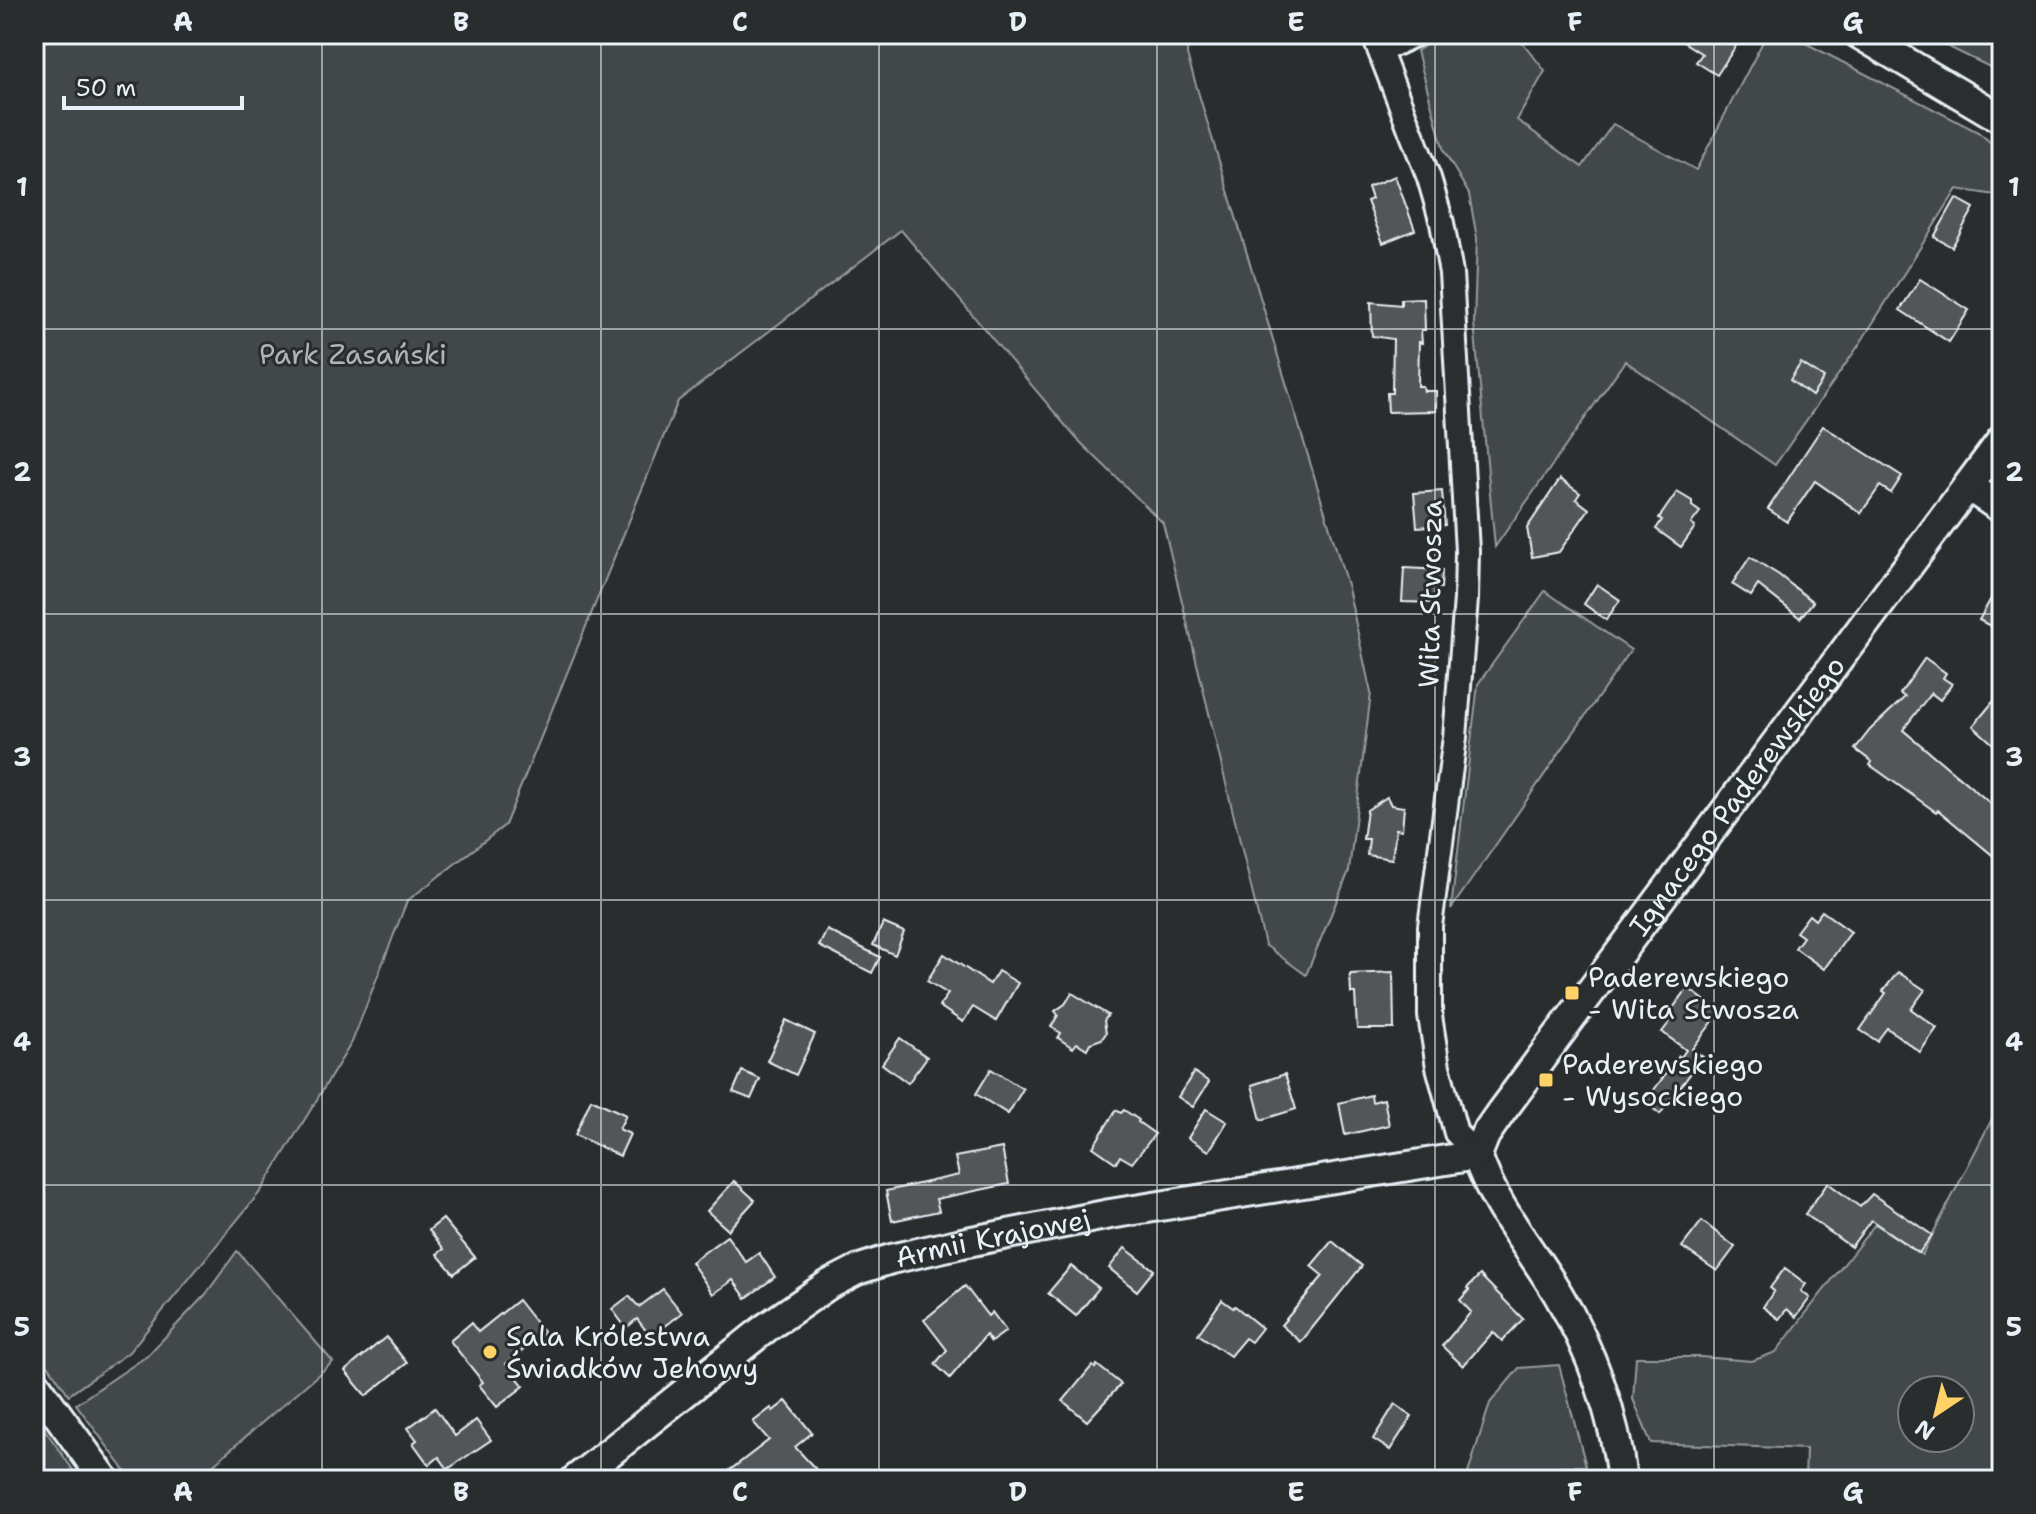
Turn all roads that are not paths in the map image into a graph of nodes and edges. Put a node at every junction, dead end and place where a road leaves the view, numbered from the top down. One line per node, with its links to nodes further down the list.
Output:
1 (1416, 34): 3 (street)
2 (1859, 34): 4 (street)
3 (1376, 42): 8 (street, Wita Stwosza)
4 (2002, 119)
5 (2002, 440): 6 (street, Ignacego Paderewskiego)
6 (1968, 486): 7 (street); 8 (street, Ignacego Paderewskiego)
7 (2002, 509)
8 (1477, 1155): 11 (street, Armii Krajowej); 12 (street)
9 (34, 1382): 10 (street)
10 (105, 1480)
11 (575, 1480)
12 (1622, 1480)

